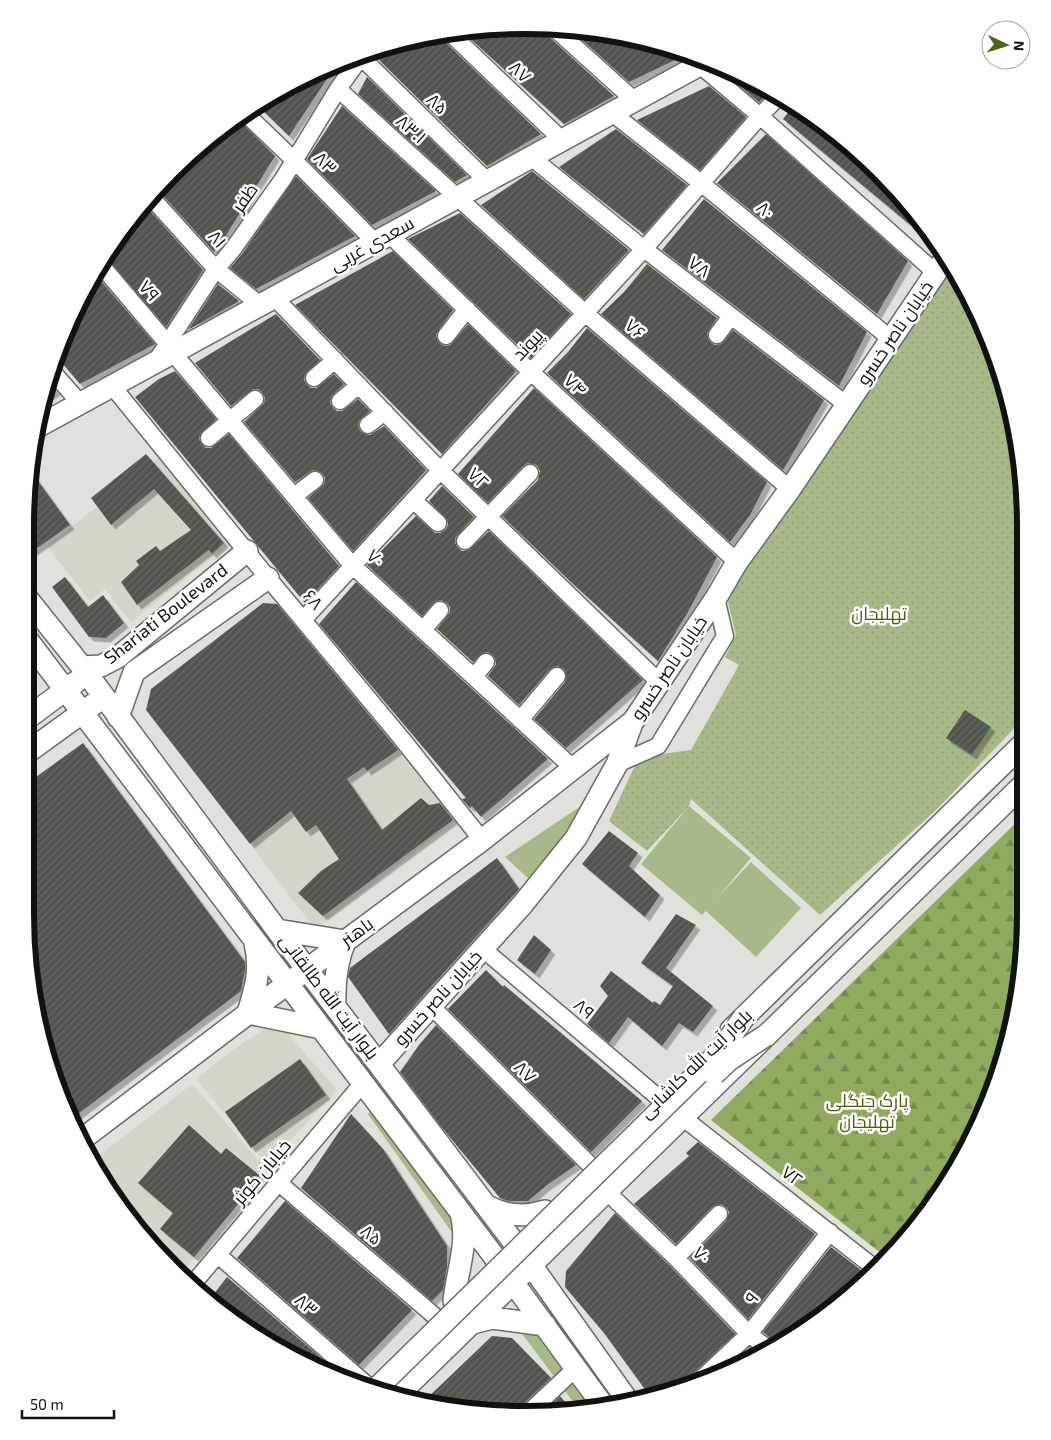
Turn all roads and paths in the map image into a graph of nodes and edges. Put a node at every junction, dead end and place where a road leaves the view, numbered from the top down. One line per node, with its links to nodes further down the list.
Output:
1 (562, 35): 8 (street)
2 (456, 39): 13 (street, ۸۷)
3 (366, 61): 16 (street, ۸۵)
4 (355, 64): 7 (street, ظفر)
5 (699, 65): 8 (main road, سعدی غربی)
6 (710, 70): 11 (street)
7 (338, 89): 15 (street, ظفر); 18 (street, ۸۳.۱)
8 (634, 100): 10 (main road, سعدی غربی)
9 (774, 102): 11 (street, پیوند)
10 (612, 113): 13 (main road, سعدی غربی); 17 (street, ۸۰)
11 (760, 116): 17 (street, پیوند); 22 (street)
12 (250, 118): 15 (street, ۸۳)
13 (562, 140): 14 (main road, سعدی غربی)
14 (531, 157): 16 (main road, سعدی غربی); 21 (street, ۷۸)
15 (294, 160): 20 (street, ۸۳); 23 (street, ظفر)
16 (487, 181): 18 (main road, سعدی غربی)
17 (701, 183): 21 (street, پیوند); 31 (street, ۸۰)
18 (457, 198): 20 (main road, سعدی غربی); 27 (street, ۷۶)
19 (156, 201): 23 (street, ۸۱)
20 (382, 238): 25 (main road, سعدی غربی); 26 (street, ۷۴)
21 (644, 249): 27 (street, پیوند); 28 (street, ۷۸)
22 (940, 266): 31 (main road, خیابان ناصر خسرو)
23 (216, 269): 25 (street, ۸۱); 32 (street, ظفر)
24 (105, 271): 32 (street, ۷۹)
25 (267, 301): 32 (main road, سعدی غربی); 33 (street, ۷۲)
26 (467, 309): 30 (street); 34 (street, ۷۴)
27 (585, 313): 34 (street, پیوند); 51 (street, ۷۶)
28 (731, 316): 29 (street); 42 (street, ۷۸)
29 (717, 335)
30 (446, 336)
31 (891, 339): 42 (main road, خیابان ناصر خسرو)
32 (165, 352): 38 (main road, سعدی غربی); 44 (street, ۷۰)
33 (335, 360): 36 (street); 37 (street, ۷۲)
34 (531, 372): 48 (street, پیوند); 58 (street, ۷۴)
35 (57, 377): 41 (street)
36 (314, 378)
37 (359, 385): 40 (street); 43 (street, ۷۲)
38 (113, 387): 41 (main road, سعدی غربی); 57 (street, ۶۸)
39 (255, 398): 44 (street)
40 (340, 401)
41 (80, 403): 45 (main road, سعدی غربی)
42 (847, 404): 51 (main road, خیابان ناصر خسرو)
43 (385, 412): 46 (street); 48 (street, ۷۲)
44 (230, 420): 47 (street); 52 (street, ۷۰)
45 (45, 423)
46 (368, 425)
47 (208, 438)
48 (440, 470): 53 (street, پیوند); 54 (street, ۷۲)
49 (530, 473): 54 (street)
50 (315, 480): 52 (street)
51 (790, 489): 58 (main road, خیابان ناصر خسرو)
52 (294, 496): 59 (street, ۷۰)
53 (413, 500): 55 (street); 59 (street, پیوند)
54 (489, 517): 56 (street); 75 (street, ۷۲)
55 (438, 523)
56 (465, 541)
57 (247, 551): 60 (main road, Shariati Boulevard); 61 (street, ۶۸)
58 (737, 562): 63 (main road, خیابان ناصر خسرو)
59 (352, 565): 66 (street, پیوند); 67 (street, ۷۰)
60 (218, 574): 62 (main road); 69 (main road, Shariati Boulevard)
61 (268, 578): 62 (main road, Shariati Boulevard); 66 (street, ۶۸)
62 (238, 598): 72 (main road, Shariati Boulevard)
63 (716, 598): 75 (main road, خیابان ناصر خسرو); 85 (street)
64 (34, 607): 71 (main road, بلوار آیت الله طالقانی)
65 (440, 610): 67 (street)
66 (304, 620): 88 (street, ۶۸)
67 (422, 630): 74 (street, ۷۰)
68 (34, 649): 76 (main road, بلوار آیت الله طالقانی)
69 (118, 657): 71 (main road, Shariati Boulevard); 72 (main road)
70 (486, 662): 74 (street)
71 (84, 671): 76 (main road, Shariati Boulevard); 77 (main road, بلوار آیت الله طالقانی)
72 (134, 672): 80 (main road, Shariati Boulevard)
73 (557, 676): 81 (street)
74 (474, 677): 81 (street, ۷۰)
75 (659, 682): 82 (main road, خیابان ناصر خسرو)
76 (65, 690): 78 (main road, بلوار آیت الله طالقانی); 79 (main road, Shariati Boulevard)
77 (103, 697): 78 (main road); 80 (main road, بلوار آیت الله طالقانی)
78 (82, 712): 83 (main road); 91 (main road, بلوار آیت الله طالقانی)
79 (34, 714)
80 (118, 717): 89 (main road, بلوار آیت الله طالقانی)
81 (520, 720): 86 (street, ۷۰)
82 (632, 723): 85 (main road, خیابان ناصر خسرو); 86 (main road, باهنر)
83 (34, 747)
84 (1017, 750): 98 (main road, بلوار آیت الله کاشانی)
85 (617, 764): 92 (main road, خیابان ناصر خسرو)
86 (574, 769): 88 (main road, باهنر)
87 (1017, 791): 100 (main road, بلوار آیت الله کاشانی)
88 (482, 840): 90 (main road, باهنر)
89 (277, 930): 90 (main road); 93 (main road, بلوار آیت الله طالقانی)
90 (345, 941): 93 (main road, باهنر); 95 (main road)
91 (255, 942): 94 (main road, بلوار آیت الله طالقانی); 97 (main road)
92 (483, 949): 96 (main road, خیابان ناصر خسرو); 103 (street, ۸۹)
93 (307, 969): 94 (main road, باهنر); 95 (main road, بلوار آیت الله طالقانی)
94 (287, 984): 97 (main road, باهنر); 99 (main road, بلوار آیت الله طالقانی)
95 (335, 1006): 101 (main road, بلوار آیت الله طالقانی)
96 (431, 1006): 101 (main road, خیابان ناصر خسرو); 106 (street, ۸۷)
97 (248, 1013): 99 (main road); 105 (main road, باهنر)
98 (744, 1016): 103 (main road, بلوار آیت الله کاشانی); 136 (main road, bridge)
99 (321, 1028): 102 (main road, بلوار آیت الله طالقانی)
100 (765, 1036): 104 (main road, بلوار آیت الله کاشانی); 137 (main road, bridge)
101 (380, 1064): 109 (main road, بلوار آیت الله طالقانی)
102 (363, 1083): 107 (street, خیابان کوثر); 111 (main road, بلوار آیت الله طالقانی)
103 (660, 1099): 106 (main road, بلوار آیت الله کاشانی)
104 (682, 1117): 108 (main road, بلوار آیت الله کاشانی); 114 (street, ۷۲)
105 (86, 1136)
106 (591, 1166): 110 (main road, بلوار آیت الله کاشانی)
107 (279, 1183): 116 (street, خیابان کوثر); 125 (street, ۸۵)
108 (606, 1191): 113 (main road, بلوار آیت الله کاشانی); 117 (street, ۷۰)
109 (487, 1206): 110 (main road); 115 (main road, بلوار آیت الله طالقانی)
110 (545, 1211): 115 (main road, بلوار آیت الله کاشانی)
111 (461, 1212): 118 (main road, بلوار آیت الله طالقانی); 123 (main road)
112 (720, 1214): 117 (street)
113 (565, 1232): 120 (main road, بلوار آیت الله کاشانی); 124 (main road)
114 (830, 1232): 119 (street, ۷۲); 129 (street, ۹)
115 (514, 1242): 118 (main road, بلوار آیت الله کاشانی); 120 (main road, بلوار آیت الله طالقانی)
116 (218, 1255): 121 (street, خیابان کوثر); 134 (street, ۸۳)
117 (676, 1258): 129 (street, ۷۰)
118 (496, 1259): 122 (main road, بلوار آیت الله طالقانی); 123 (main road, بلوار آیت الله کاشانی)
119 (871, 1264)
120 (531, 1265): 122 (main road, بلوار آیت الله کاشانی); 124 (main road, بلوار آیت الله طالقانی)
121 (196, 1280)
122 (514, 1282): 126 (main road, بلوار آیت الله کاشانی); 127 (main road, بلوار آیت الله طالقانی)
123 (454, 1301): 125 (main road, بلوار آیت الله کاشانی)
124 (558, 1303): 128 (main road, بلوار آیت الله طالقانی)
125 (437, 1318): 135 (main road, بلوار آیت الله کاشانی)
126 (472, 1322): 127 (main road); 138 (main road, بلوار آیت الله کاشانی)
127 (545, 1325): 131 (main road, بلوار آیت الله طالقانی)
128 (579, 1332): 131 (main road); 139 (main road, بلوار آیت الله طالقانی)
129 (749, 1334): 130 (street, ۷۰); 133 (street, ۹)
130 (763, 1345)
131 (560, 1346): 132 (main road, بلوار آیت الله طالقانی)
132 (576, 1368): 140 (main road, بلوار آیت الله طالقانی); 141 (street)
133 (710, 1370)
134 (359, 1377)
135 (372, 1381)
136 (381, 1384)
137 (393, 1388)
138 (403, 1390)
139 (625, 1396)
140 (599, 1400)
141 (536, 1406)

